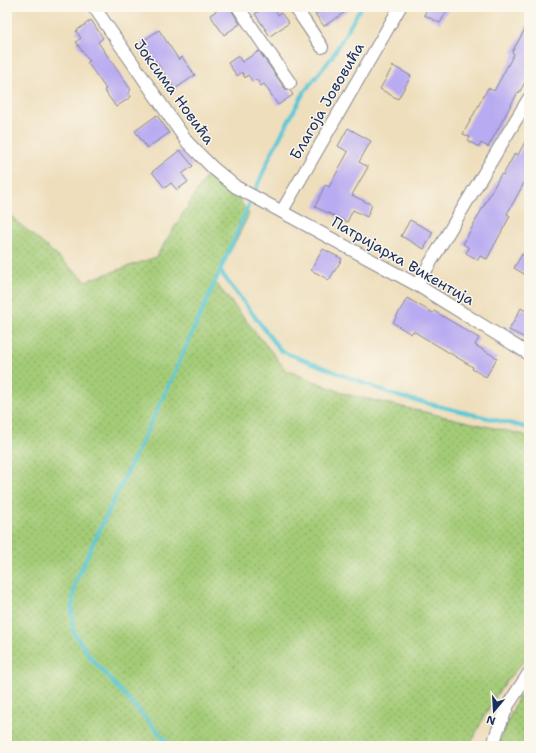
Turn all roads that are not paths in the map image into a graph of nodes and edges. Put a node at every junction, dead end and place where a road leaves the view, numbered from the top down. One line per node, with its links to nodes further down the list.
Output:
1 (94, 7): 8 (street, Јоксима Новића)
2 (238, 7): 6 (street)
3 (295, 7): 5 (street)
4 (400, 7): 9 (street, Благоја Јововића)
5 (322, 47)
6 (290, 83)
7 (529, 98): 10 (street)
8 (258, 198): 9 (street, Патријарха Викентија)
9 (282, 211): 10 (street, Патријарха Викентија)
10 (417, 285): 11 (street, Патријарха Викентија)
11 (529, 354)
12 (529, 673): 13 (street)
13 (493, 746)

